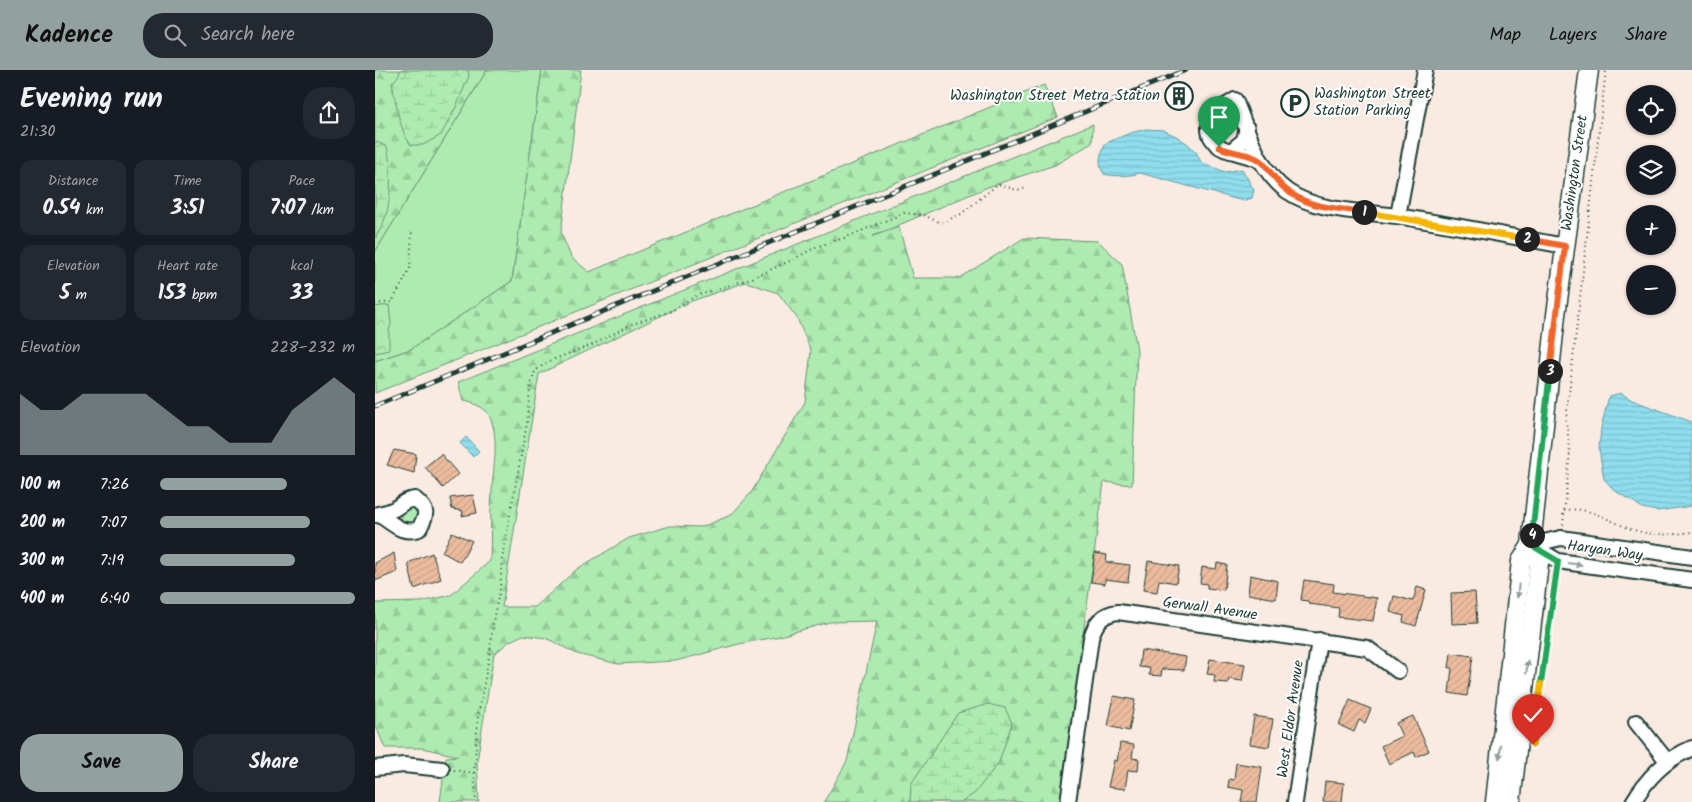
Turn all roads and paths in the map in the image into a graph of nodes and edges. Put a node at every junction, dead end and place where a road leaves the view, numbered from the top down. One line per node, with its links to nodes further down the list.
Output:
1 (1425, 70): 8 (street)
2 (1589, 70): 10 (main road, Washington Street)
3 (1606, 70): 12 (path)
4 (1247, 128): 5 (street); 5 (street); 6 (street)
5 (1231, 151): 6 (street)
6 (1262, 162): 8 (street)
7 (1028, 188): 27 (path)
8 (1398, 216): 10 (street)
9 (412, 229): 11 (path)
10 (1565, 246): 15 (main road, Washington Street)
11 (375, 304)
12 (1565, 511): 13 (path); 14 (path)
13 (1692, 532)
14 (1561, 538): 15 (street, Haryan Way); 16 (street, Haryan Way)
15 (1531, 545): 17 (street, Haryan Way); 31 (main road, Washington Street, one-way to 31); 32 (main road, Washington Street, one-way to 15)
16 (1692, 557)
17 (1558, 561): 18 (street, Haryan Way, one-way to 18); 22 (path)
18 (1692, 580)
19 (1319, 640): 20 (street, Gerwall Avenue); 29 (street, Gerwall Avenue); 30 (street, West Eldor Avenue)
20 (1398, 671)
21 (1637, 722): 24 (street)
22 (1533, 743)
23 (1692, 748): 24 (street)
24 (1667, 761): 33 (street)
25 (375, 768): 26 (street)
26 (442, 769): 27 (path)
27 (475, 773): 28 (path)
28 (475, 802)
29 (1068, 802)
30 (1295, 802)
31 (1495, 802)
32 (1511, 802)
33 (1633, 802)

